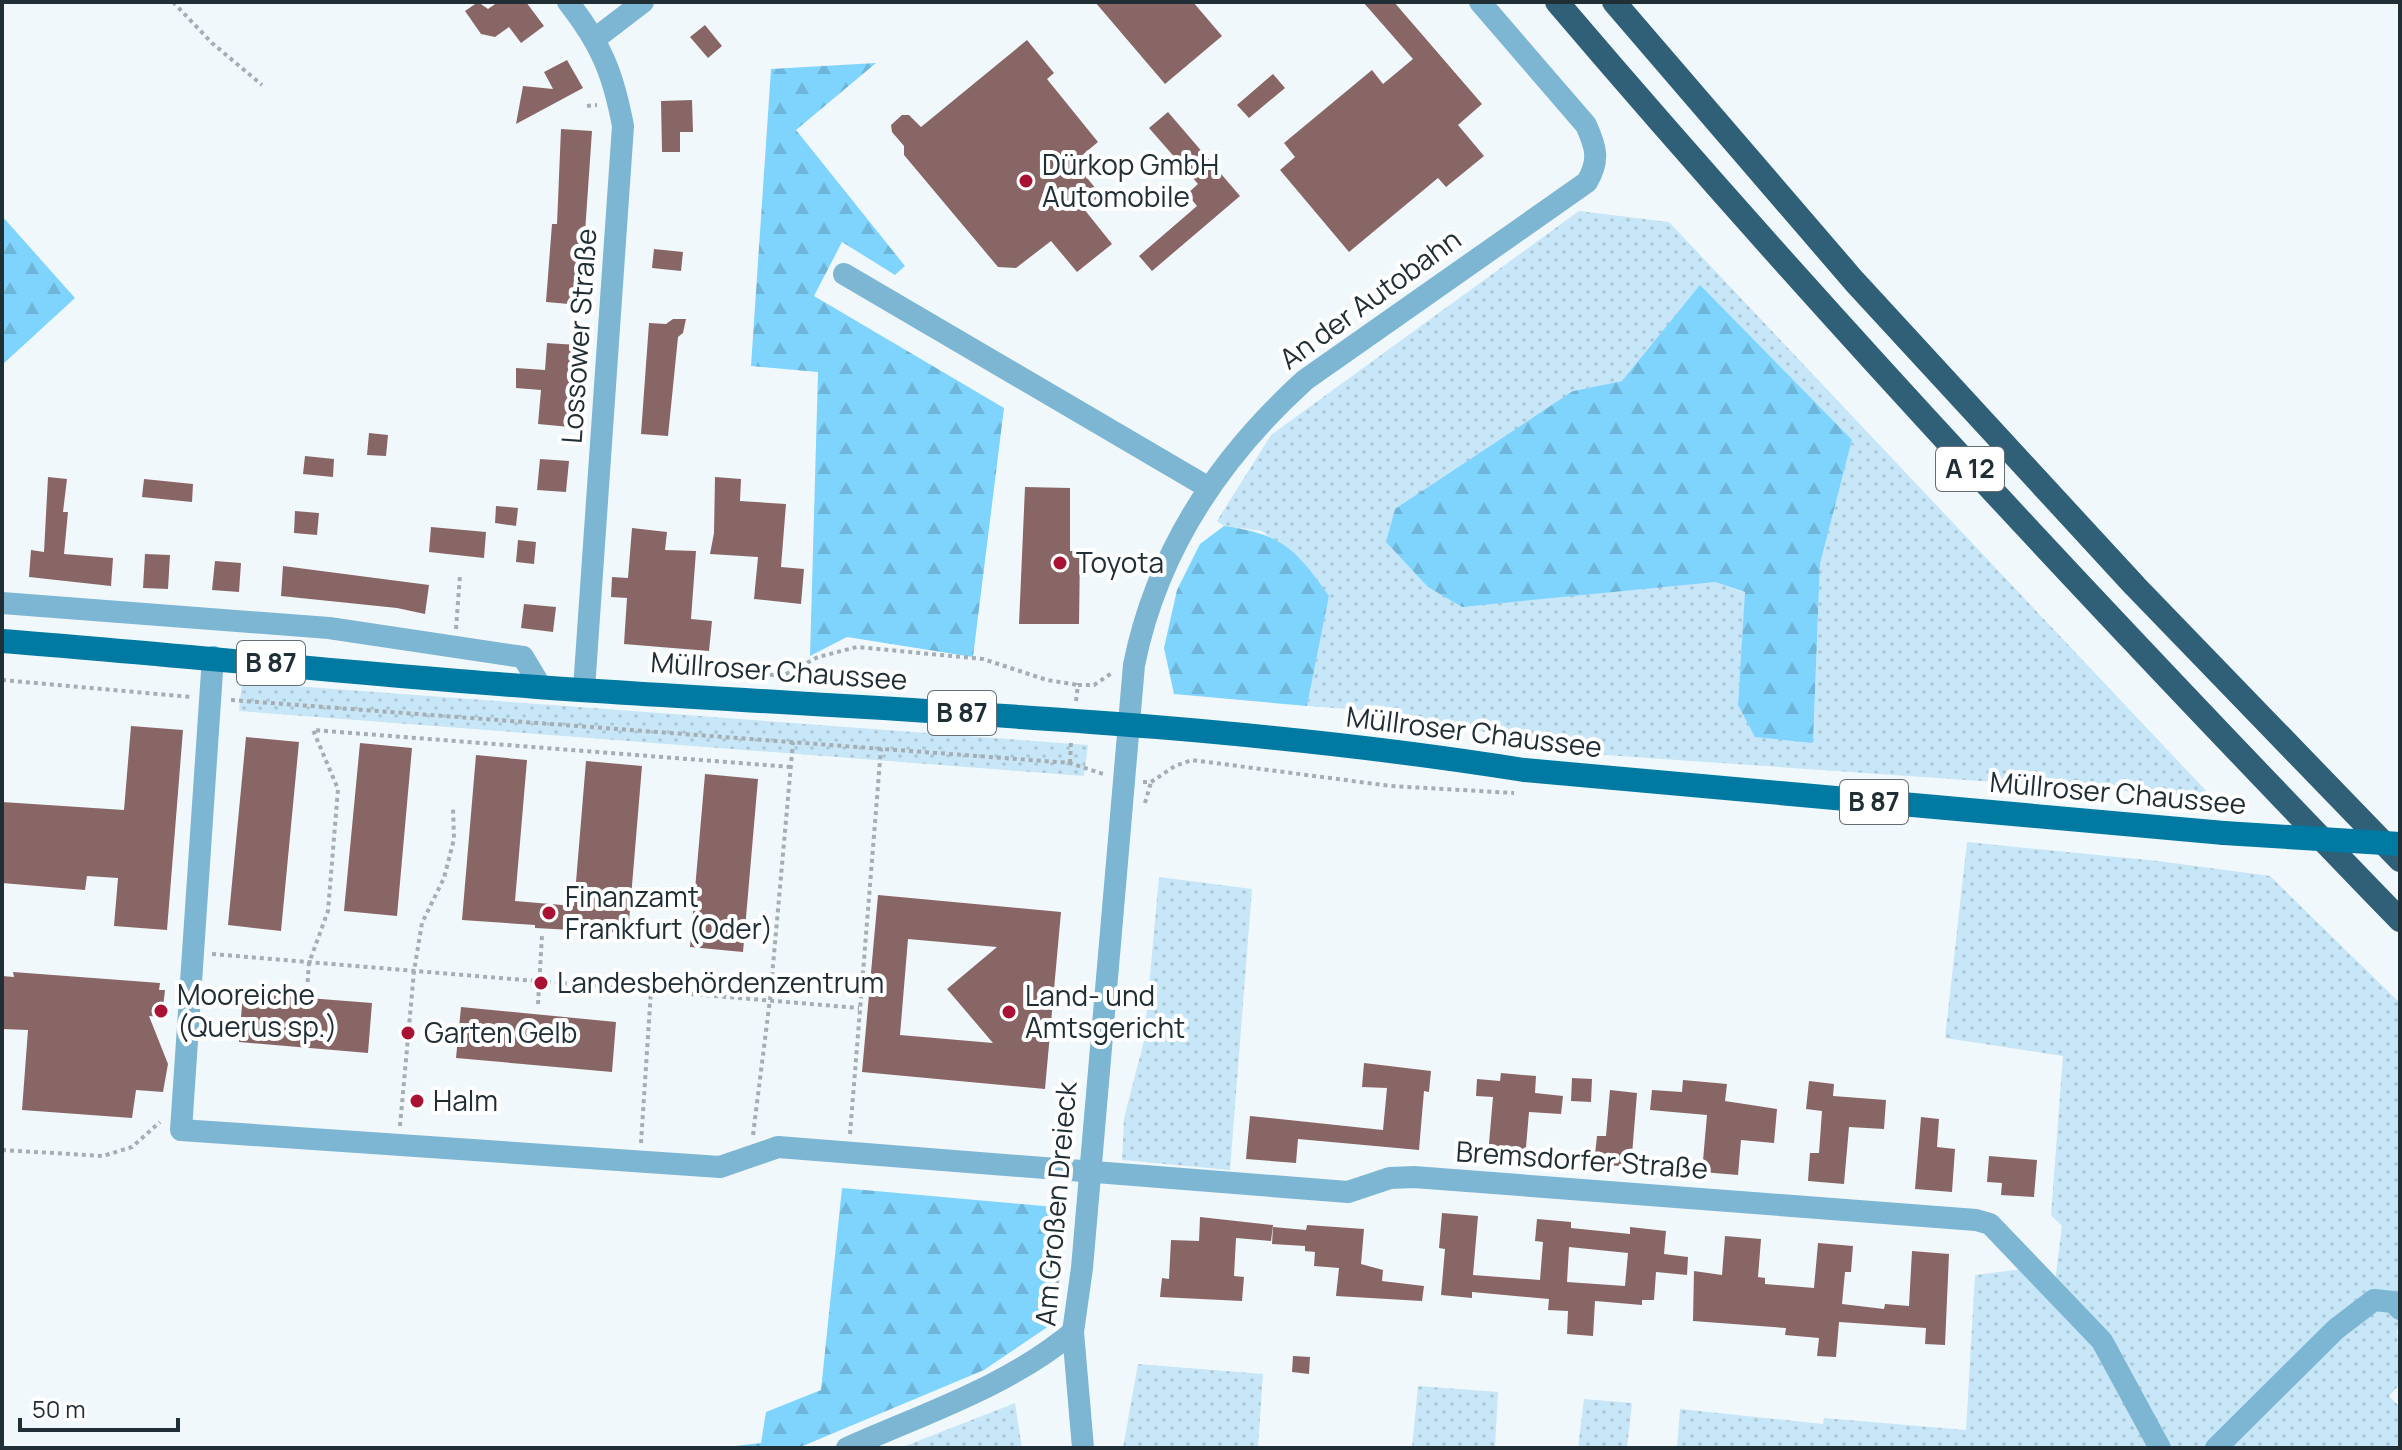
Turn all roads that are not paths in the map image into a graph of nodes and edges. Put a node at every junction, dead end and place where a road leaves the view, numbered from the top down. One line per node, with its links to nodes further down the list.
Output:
1 (568, 2): 6 (street, Lossower Straße)
2 (643, 2): 6 (street)
3 (1480, 2): 8 (street, An der Autobahn)
4 (1557, 2): 17 (highway, A 12)
5 (1614, 2): 16 (highway, A 12)
6 (596, 38): 13 (street, Lossower Straße)
7 (844, 274): 8 (street)
8 (1209, 488): 14 (street, An der Autobahn)
9 (2, 603): 12 (street)
10 (2, 641): 11 (main road, Müllroser Chaussee / B 87)
11 (213, 657): 12 (main road, Müllroser Chaussee / B 87); 18 (street, Bremsdorfer Straße)
12 (541, 687): 13 (main road, Müllroser Chaussee / B 87)
13 (584, 689): 14 (main road, Müllroser Chaussee / B 87)
14 (1129, 726): 15 (main road, Müllroser Chaussee / B 87, bridge); 18 (street, Am Großen Dreieck)
15 (2400, 844)
16 (2400, 860)
17 (2400, 920)
18 (1090, 1172): 20 (street, Am Großen Dreieck); 23 (street, Bremsdorfer Straße)
19 (2400, 1309): 24 (street)
20 (1073, 1332): 21 (street); 22 (street, Am Großen Dreieck)
21 (847, 1448)
22 (1083, 1448)
23 (2160, 1448)
24 (2216, 1448)

